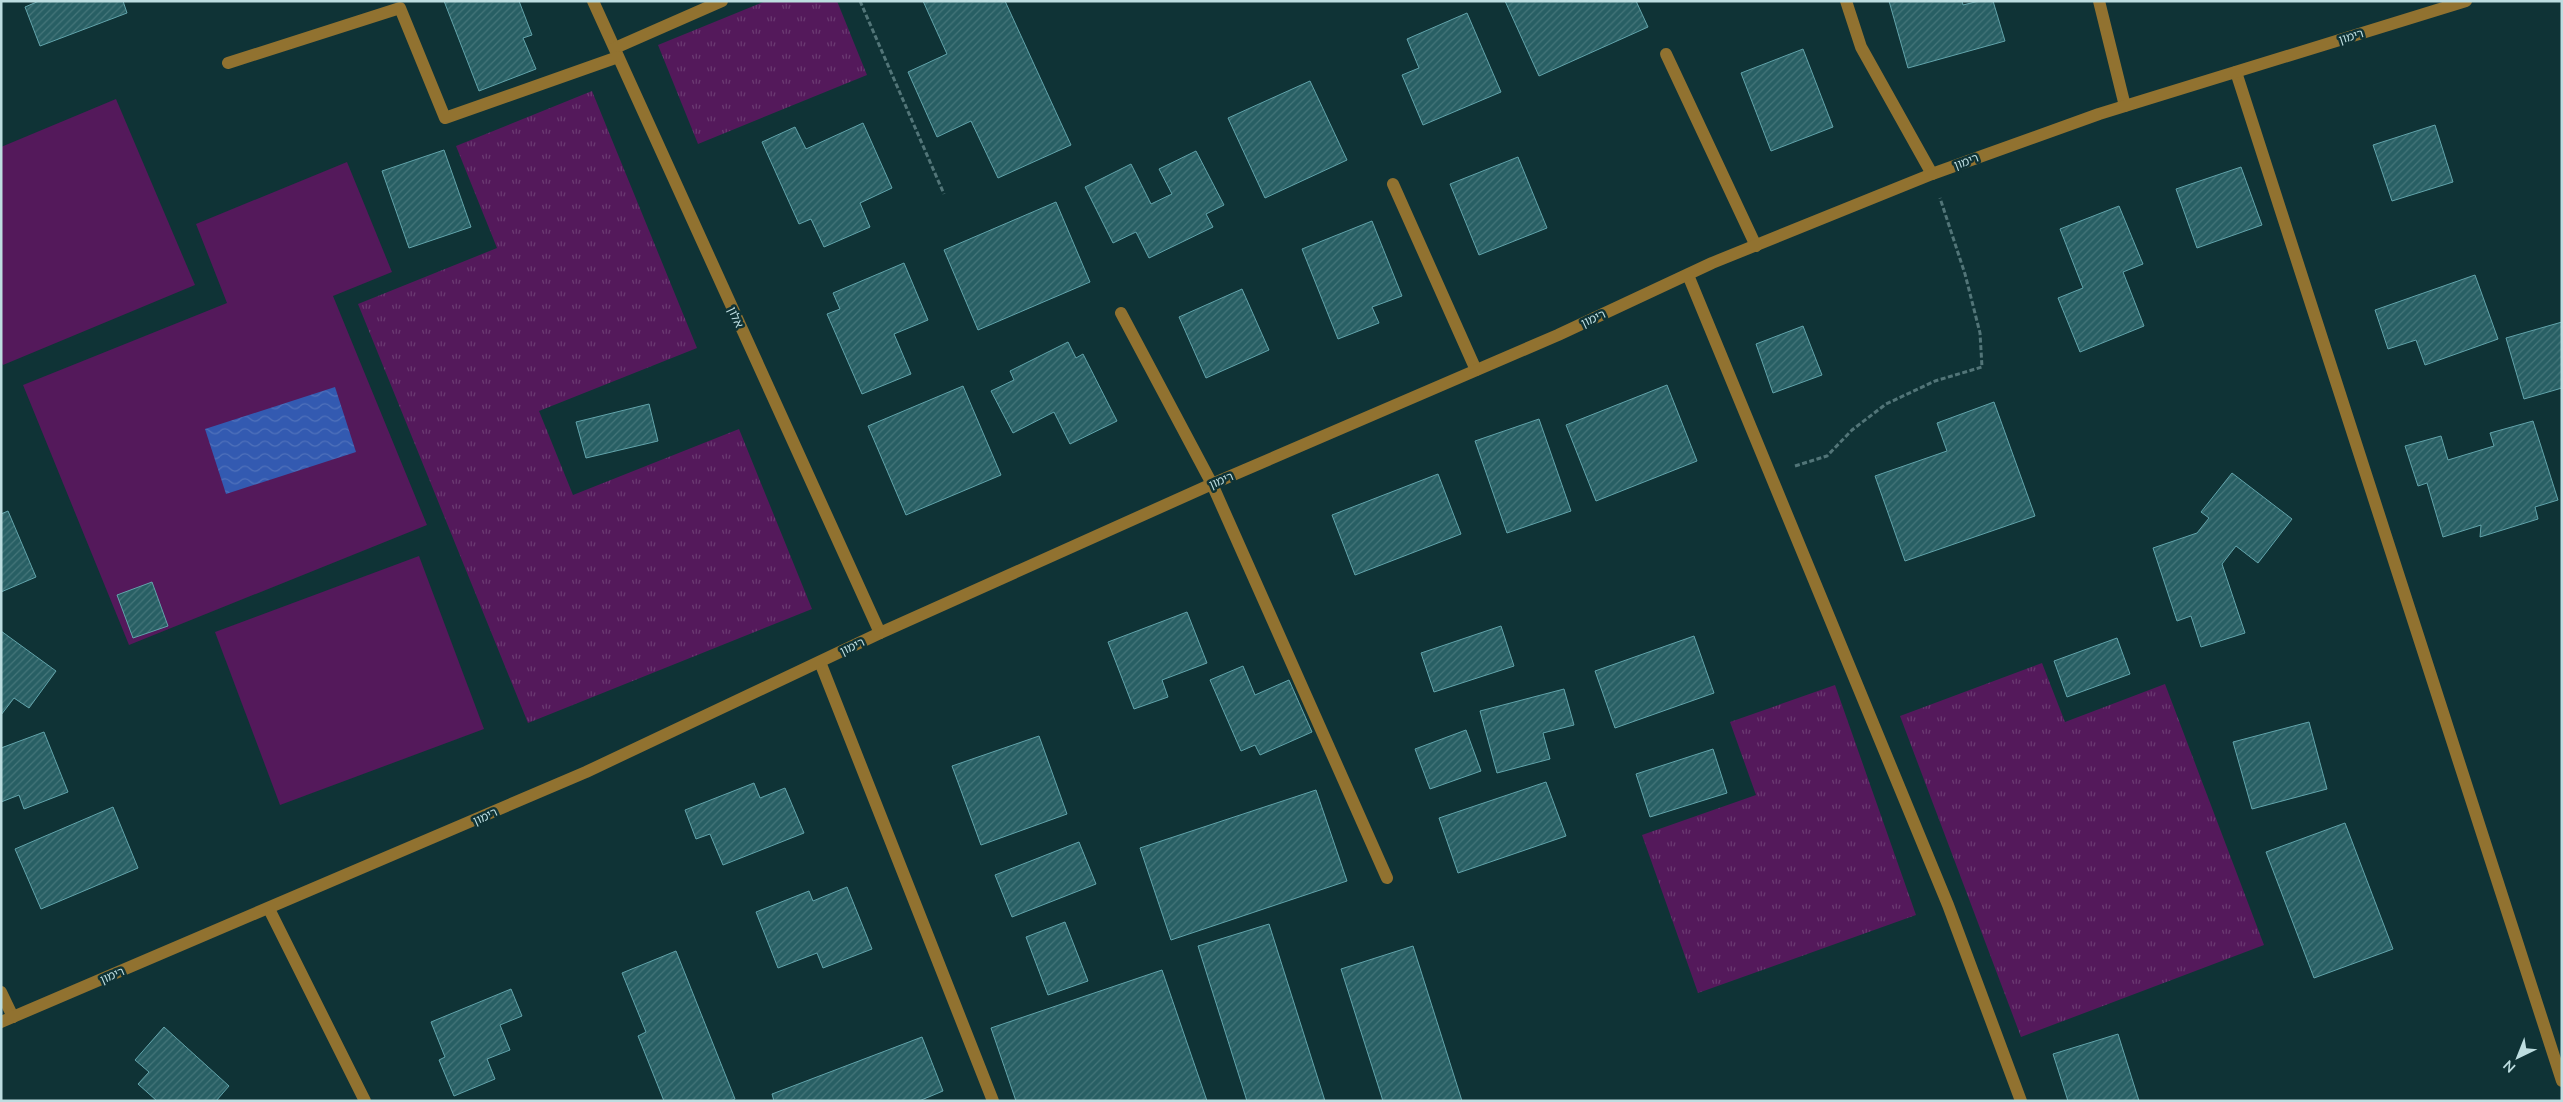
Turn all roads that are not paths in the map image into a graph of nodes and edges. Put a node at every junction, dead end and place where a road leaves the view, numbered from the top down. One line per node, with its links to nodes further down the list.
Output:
1 (593, 1): 6 (street, אלון)
2 (722, 1): 6 (street)
3 (1846, 1): 11 (street)
4 (2099, 1): 10 (street)
5 (2466, 1): 9 (street, רימון)
6 (616, 53): 8 (street); 18 (street, אלון)
7 (1666, 54): 13 (street)
8 (228, 63)
9 (2236, 72): 10 (street, רימון); 24 (street)
10 (2125, 106): 11 (street, רימון)
11 (1932, 174): 13 (street, רימון)
12 (1393, 184): 16 (street)
13 (1756, 246): 14 (street, רימון)
14 (1688, 275): 16 (street, רימון); 27 (street)
15 (1121, 313): 17 (street)
16 (1476, 370): 17 (street, רימון)
17 (1212, 484): 18 (street, רימון); 20 (street)
18 (880, 633): 19 (street, רימון)
19 (820, 662): 21 (street, רימון); 26 (street)
20 (1386, 878)
21 (269, 909): 23 (street, רימון); 25 (street)
22 (1, 992): 23 (street)
23 (7, 1019)
24 (2562, 1081)
25 (365, 1101)
26 (993, 1101)
27 (2022, 1101)

